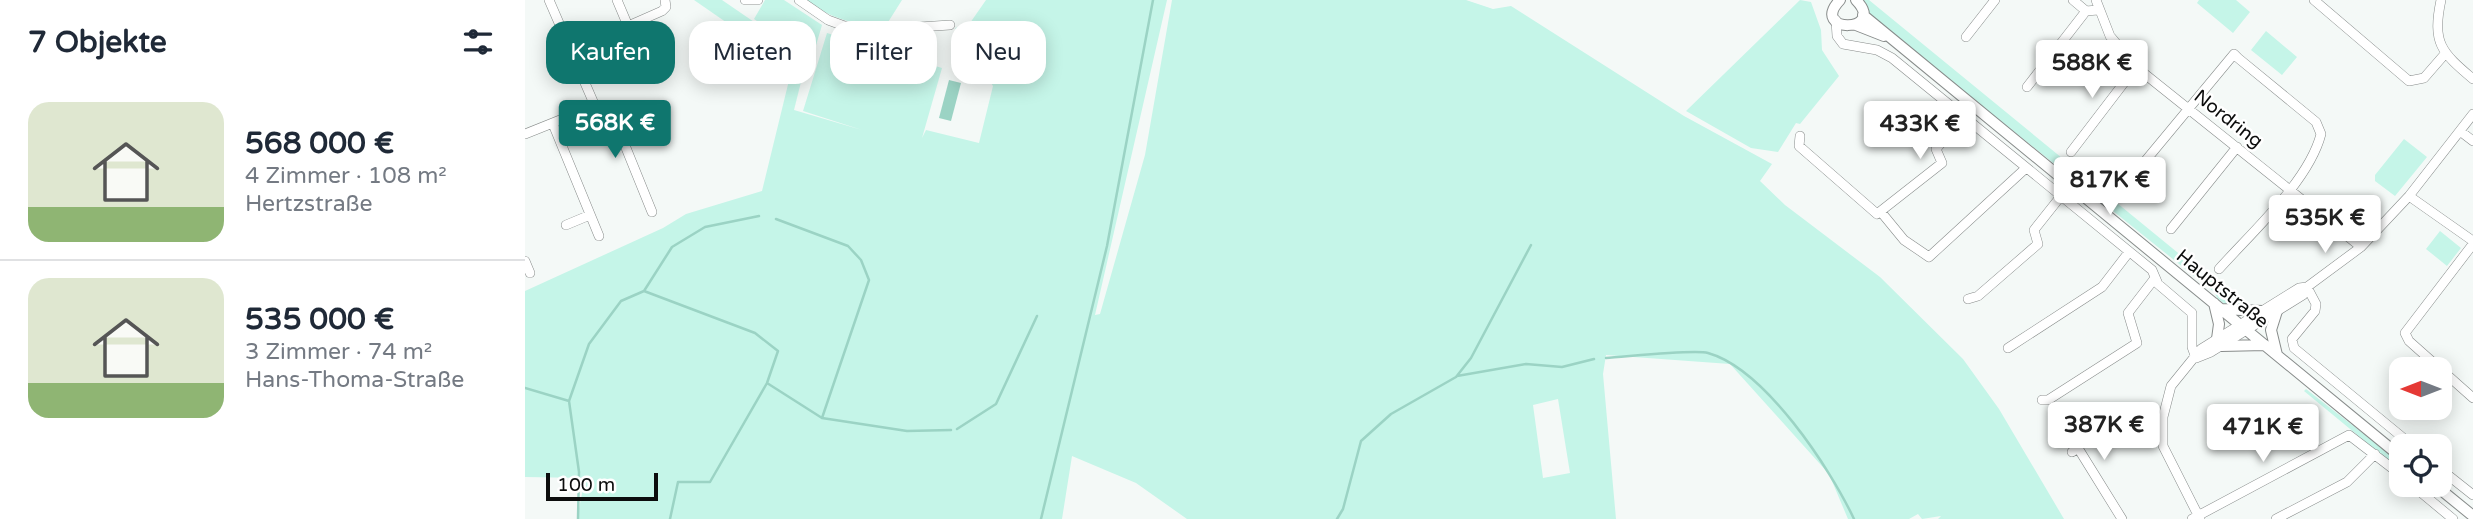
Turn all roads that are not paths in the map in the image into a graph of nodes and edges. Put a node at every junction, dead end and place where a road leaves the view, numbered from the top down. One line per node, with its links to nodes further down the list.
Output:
1 (549, 0): 17 (street)
2 (617, 0): 18 (street)
3 (665, 0): 19 (street)
4 (745, 0): 5 (street)
5 (758, 0)
6 (799, 0): 20 (street)
7 (1856, 0): 15 (street, Hauptstraße)
8 (1995, 0): 22 (street)
9 (2073, 0): 14 (street)
10 (2314, 0): 25 (street)
11 (2441, 0): 25 (street)
12 (1835, 2): 16 (street)
13 (2097, 5): 14 (street); 26 (street, Nordring)
14 (2086, 11): 29 (street)
15 (1863, 15): 21 (street); 23 (street, Hauptstraße)
16 (1836, 20): 21 (street, Hauptstraße); 24 (street)
17 (558, 21)
18 (626, 21)
19 (639, 21)
20 (950, 25)
21 (1851, 26): 23 (street, Hauptstraße); 24 (street)
22 (1966, 37)
23 (1893, 40): 61 (street, Hauptstraße)
24 (1849, 47): 33 (street)
25 (2444, 55): 27 (street)
26 (2136, 67): 31 (street, Nordring); 40 (street)
27 (2473, 79)
28 (585, 84): 30 (street)
29 (2028, 87)
30 (594, 106): 34 (street); 46 (street)
31 (2189, 109): 39 (street, Nordring); 42 (street); 43 (street)
32 (2473, 114): 35 (street)
33 (1963, 117): 41 (street); 47 (street)
34 (553, 124): 36 (street); 48 (street)
35 (2460, 131): 38 (street); 45 (street)
36 (525, 134)
37 (1800, 136): 47 (street)
38 (2473, 141)
39 (2237, 147): 43 (street, Nordring); 50 (street)
40 (2071, 152)
41 (2026, 168): 44 (street); 47 (street)
42 (2122, 189)
43 (2290, 189): 53 (street, Nordring); 56 (street)
44 (2061, 196): 54 (street); 60 (street)
45 (2409, 196): 52 (street); 53 (street)
46 (652, 212)
47 (1881, 212)
48 (590, 215): 49 (street); 51 (street)
49 (566, 225)
50 (2171, 229)
51 (599, 236)
52 (2473, 242): 70 (street)
53 (2361, 247): 59 (street)
54 (2129, 252): 58 (street); 67 (street)
55 (525, 261): 57 (street)
56 (2220, 269)
57 (530, 273)
58 (2155, 278): 69 (street); 71 (street)
59 (2307, 287): 62 (street); 63 (street); 72 (street)
60 (1968, 299)
61 (2218, 306): 62 (street); 64 (street, Hauptstraße); 65 (street)
62 (2262, 311): 64 (street)
63 (2277, 311): 64 (street); 68 (street)
64 (2243, 327): 65 (street); 66 (street, Hauptstraße)
65 (2219, 342): 66 (street); 69 (street)
66 (2265, 345): 68 (street, Hauptstraße)
67 (2008, 348)
68 (2277, 355): 73 (street, Hauptstraße)
69 (2196, 358): 82 (street)
70 (2473, 398)
71 (2042, 400)
72 (2398, 434)
73 (2389, 447)
74 (2072, 452): 83 (street)
75 (2375, 454): 76 (street); 82 (street); 84 (street)
76 (2389, 465)
77 (2452, 478): 78 (street)
78 (2473, 495)
79 (2426, 497): 85 (street)
80 (2450, 497): 81 (street)
81 (2473, 516)
82 (2197, 518)
83 (2122, 519)
84 (2276, 519)
85 (2453, 519)

